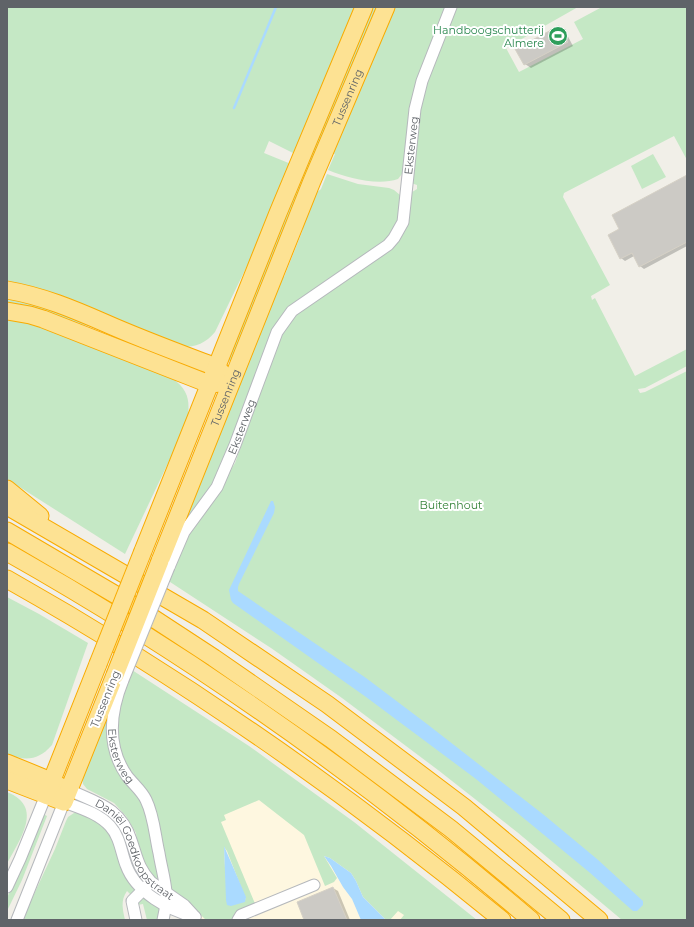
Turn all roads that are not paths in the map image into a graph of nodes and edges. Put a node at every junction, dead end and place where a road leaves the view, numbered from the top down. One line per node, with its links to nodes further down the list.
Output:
1 (364, 7): 6 (highway, Tussenring)
2 (386, 7): 7 (highway, Tussenring)
3 (451, 7): 14 (street, Eksterweg)
4 (7, 290): 6 (highway)
5 (7, 311): 8 (highway)
6 (216, 367): 7 (highway); 8 (highway, Tussenring)
7 (231, 383): 8 (highway); 14 (highway, Tussenring)
8 (209, 384): 21 (highway, Tussenring, bridge)
9 (7, 489): 12 (highway)
10 (7, 506): 12 (highway)
11 (7, 531): 33 (highway)
12 (72, 543): 34 (highway)
13 (7, 552): 32 (highway)
14 (165, 564): 18 (highway, Tussenring, bridge)
15 (7, 579): 17 (highway)
16 (7, 584): 17 (highway)
17 (60, 609): 31 (highway)
18 (119, 678): 22 (highway, Tussenring); 26 (street, Eksterweg)
19 (7, 764): 21 (highway)
20 (7, 780): 21 (highway)
21 (48, 788): 22 (highway); 25 (street)
22 (66, 796): 24 (street, Daniël Goedkoopstraat); 28 (street)
23 (314, 885): 30 (street)
24 (147, 886): 26 (street, Daniël Goedkoopstraat); 29 (street)
25 (7, 887)
26 (164, 904): 27 (street, Daniël Goedkoopstraat)
27 (197, 919)
28 (17, 920)
29 (136, 920)
30 (238, 920)
31 (502, 920)
32 (531, 920)
33 (561, 920)
34 (599, 920)

